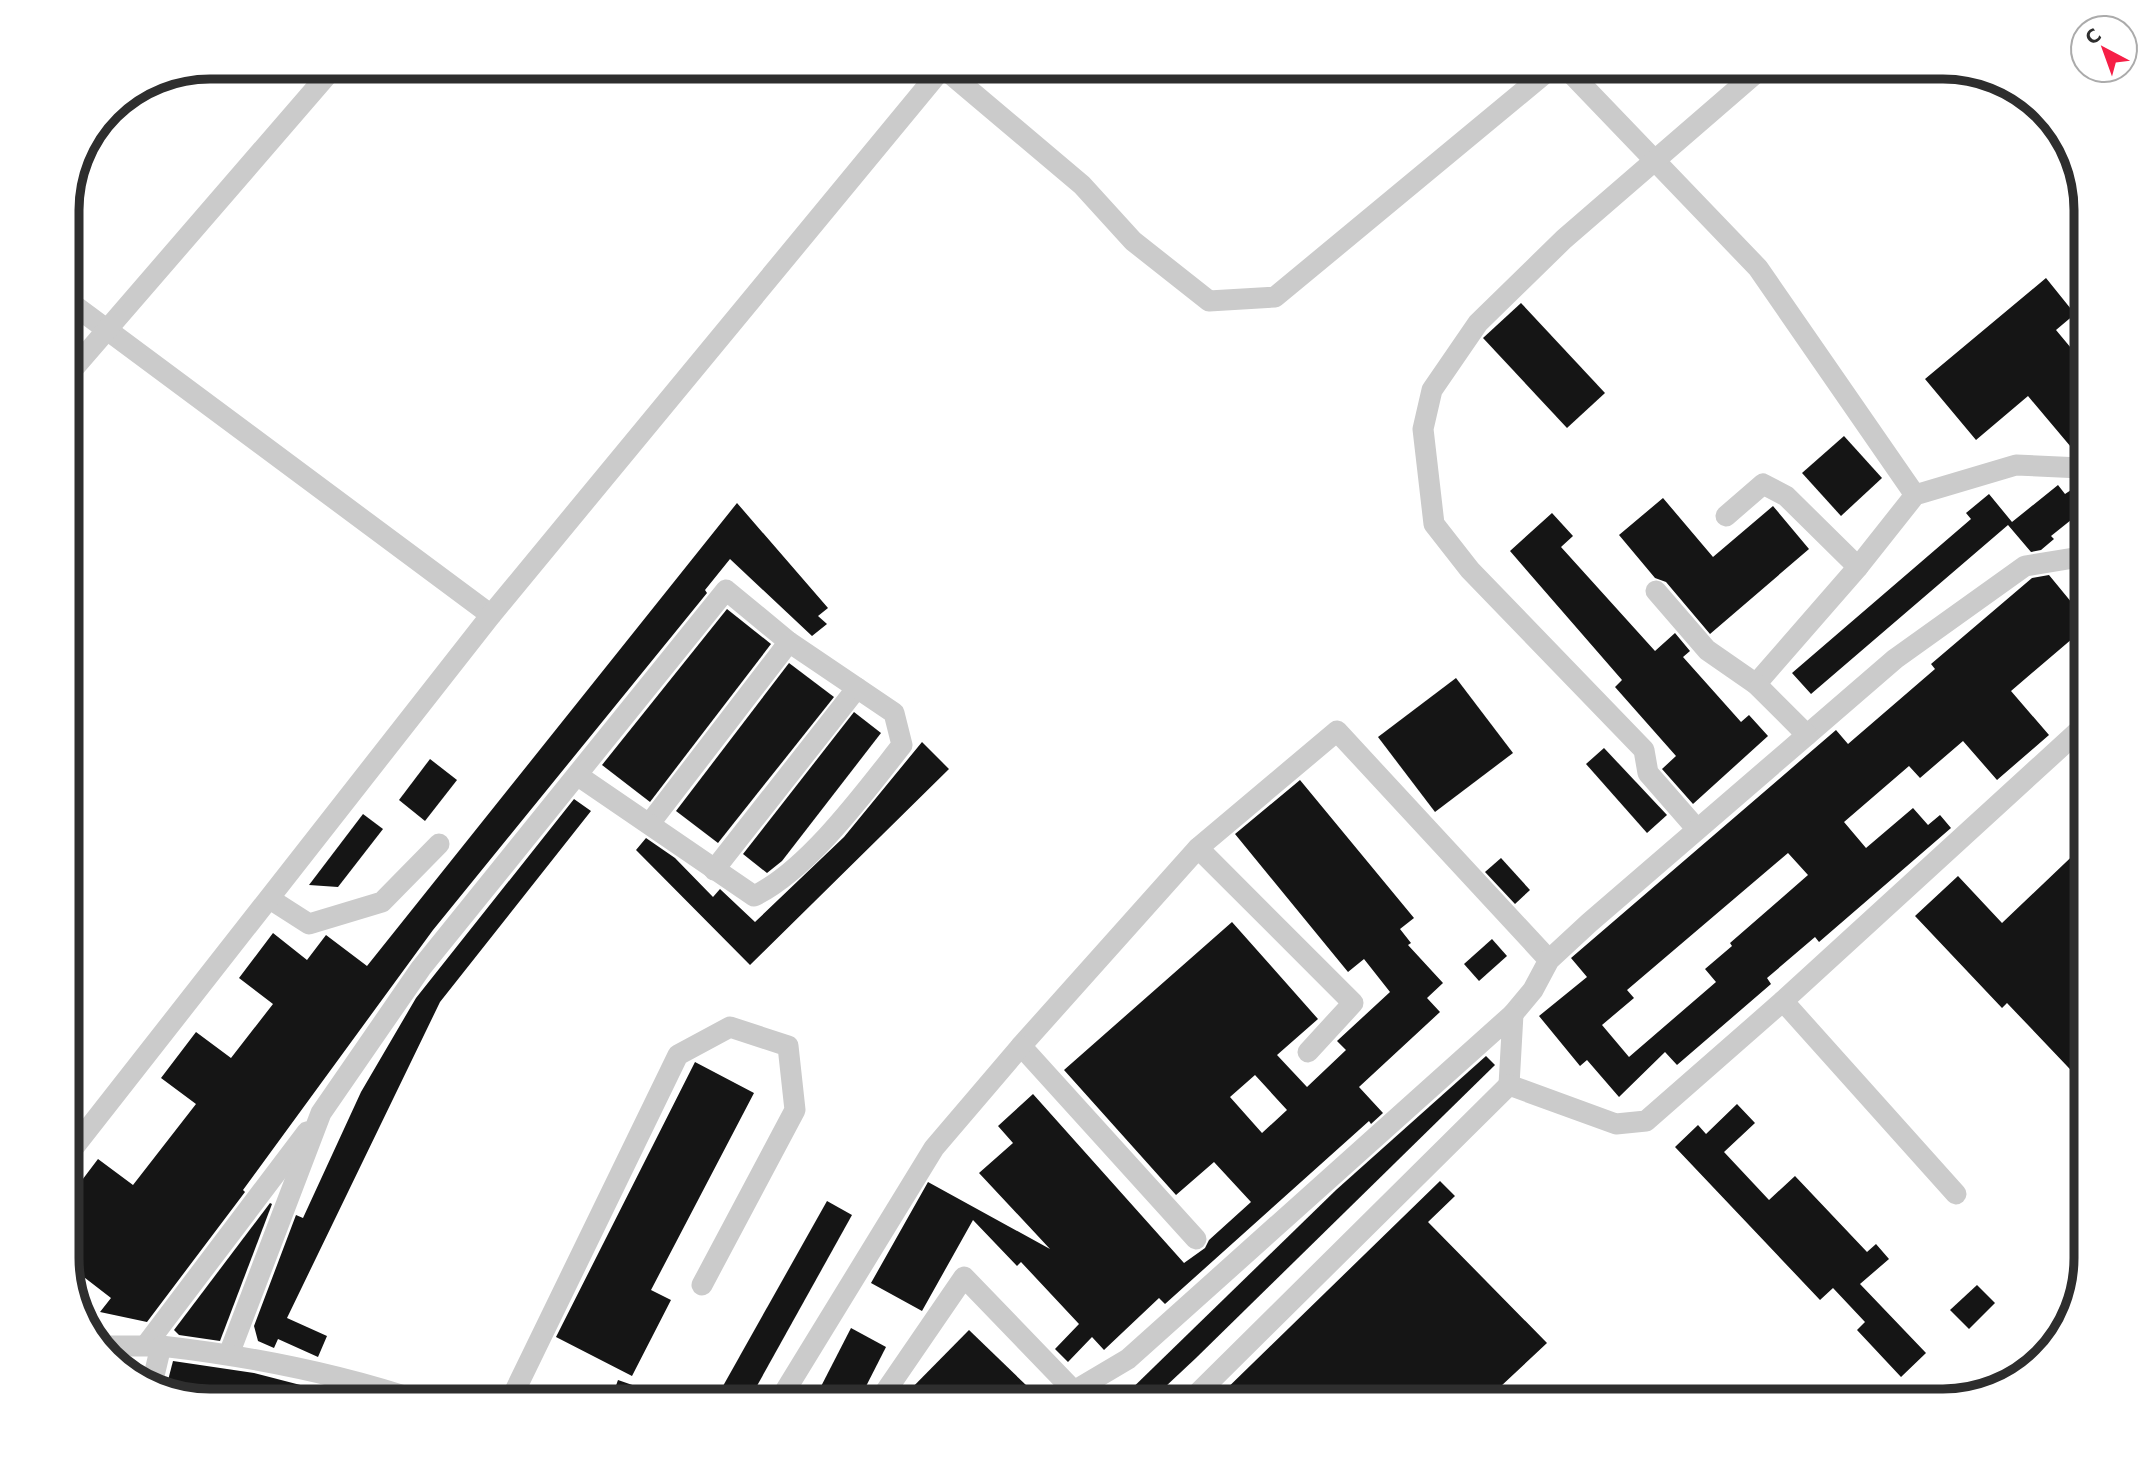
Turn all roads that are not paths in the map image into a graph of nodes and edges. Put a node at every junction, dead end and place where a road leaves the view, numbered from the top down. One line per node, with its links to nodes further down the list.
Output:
1 (324, 79): 9 (street)
2 (932, 79): 17 (street)
3 (956, 79): 4 (street)
4 (1538, 79)
5 (1576, 79): 7 (street)
6 (1749, 79): 7 (street)
7 (1654, 160): 12 (street); 25 (street)
8 (79, 310): 9 (street)
9 (104, 330): 10 (street); 17 (street)
10 (79, 361)
11 (2074, 468): 12 (street)
12 (1915, 495): 15 (street)
13 (1726, 516): 15 (street)
14 (2074, 558): 21 (street)
15 (1858, 567): 19 (street)
16 (1656, 591): 19 (street)
17 (491, 615): 29 (street)
18 (789, 642): 20 (street); 23 (street); 24 (street)
19 (1756, 684): 21 (street)
20 (858, 688): 28 (street); 28 (street)
21 (1807, 735): 25 (street)
22 (2074, 736): 31 (street)
23 (577, 775): 24 (street); 36 (street)
24 (650, 822): 28 (street)
25 (1696, 828): 30 (street)
26 (439, 844): 29 (street)
27 (1198, 848): 30 (street); 33 (street); 34 (street)
28 (714, 870)
29 (270, 899): 37 (street)
30 (1549, 960): 32 (street)
31 (1783, 1001): 35 (street); 38 (street)
32 (1513, 1014): 35 (street); 50 (street)
33 (1021, 1046): 39 (street); 47 (street)
34 (1308, 1052)
35 (1509, 1085): 51 (street)
36 (321, 1113): 42 (street); 43 (street)
37 (79, 1141)
38 (1956, 1194)
39 (1196, 1240)
40 (702, 1285): 46 (street)
41 (113, 1346): 42 (street)
42 (153, 1346): 43 (street); 44 (street)
43 (229, 1354): 45 (street)
44 (152, 1376)
45 (383, 1389)
46 (516, 1389)
47 (787, 1389)
48 (888, 1389): 49 (street)
49 (1063, 1389)
50 (1080, 1389)
51 (1203, 1389)

